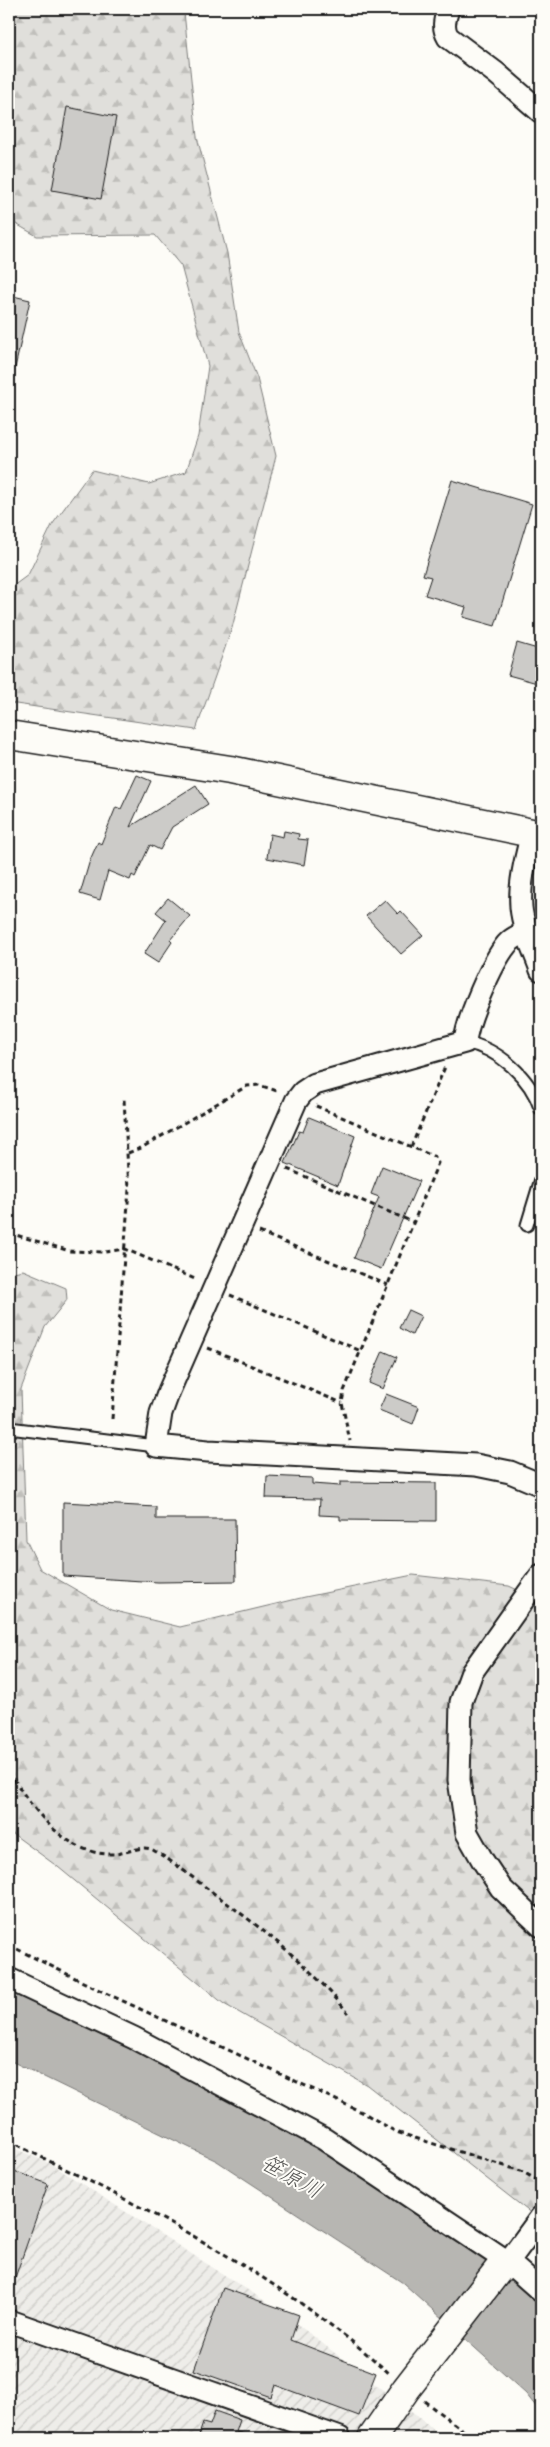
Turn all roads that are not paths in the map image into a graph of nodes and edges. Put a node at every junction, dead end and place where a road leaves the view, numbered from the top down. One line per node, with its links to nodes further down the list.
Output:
1 (448, 9): 2 (street)
2 (541, 112)
3 (9, 735): 4 (street)
4 (536, 834): 5 (street)
5 (527, 932): 6 (street); 7 (street)
6 (541, 970)
7 (460, 1044): 8 (lane); 12 (street)
8 (541, 1110)
9 (541, 1179): 10 (lane)
10 (527, 1225)
11 (12, 1429): 12 (lane)
12 (156, 1446): 13 (street)
13 (541, 1485)
14 (541, 1575): 15 (street)
15 (541, 1926)
16 (9, 1979): 18 (street)
17 (541, 2217): 18 (street)
18 (504, 2266): 19 (street); 22 (street)
19 (541, 2291)
20 (9, 2321): 21 (street)
21 (340, 2438)
22 (372, 2438)

